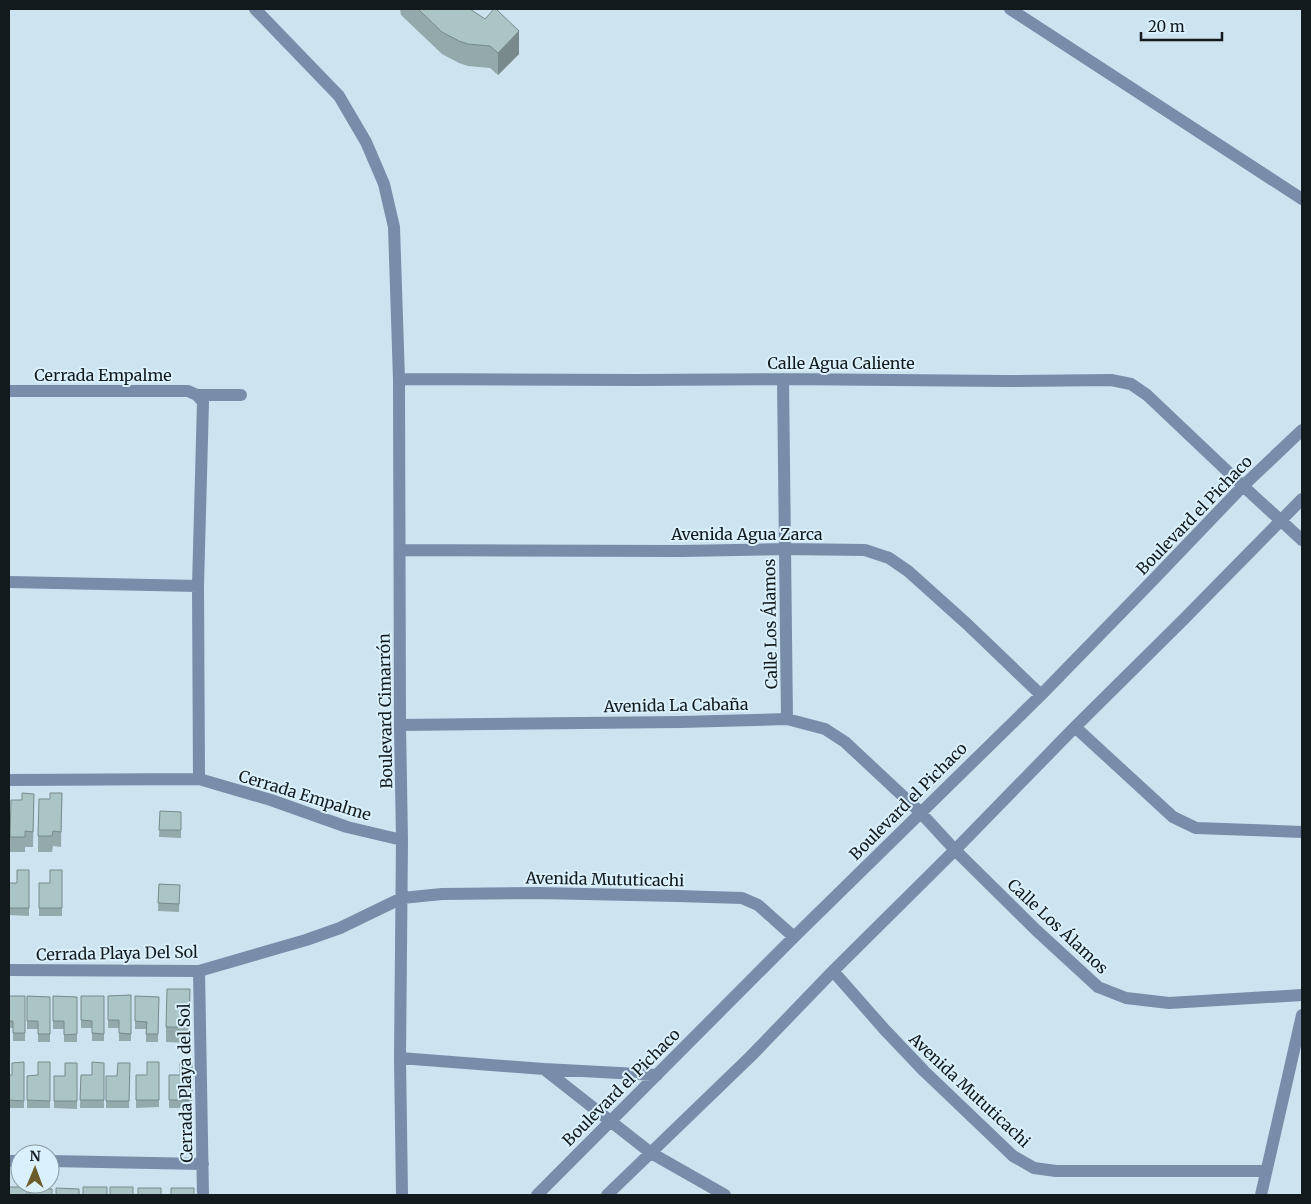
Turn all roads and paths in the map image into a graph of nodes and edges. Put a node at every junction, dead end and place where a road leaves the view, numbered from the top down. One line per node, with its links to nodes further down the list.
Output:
1 (255, 9): 4 (street, Boulevard Cimarrón)
2 (1010, 9): 3 (street)
3 (1302, 199)
4 (399, 379): 5 (street, Calle Agua Caliente); 15 (street, Boulevard Cimarrón)
5 (783, 379): 10 (street, Calle Agua Caliente); 14 (street, Calle Los Álamos)
6 (9, 391): 7 (street, Cerrada Empalme)
7 (198, 395): 8 (street, Cerrada Empalme); 17 (street)
8 (241, 395)
9 (1302, 430): 10 (street, Boulevard el Pichaco)
10 (1243, 486): 12 (street, Calle Agua Caliente); 18 (street, Boulevard el Pichaco)
11 (1302, 499): 12 (street)
12 (1282, 520): 13 (street, Calle Agua Caliente); 21 (street)
13 (1302, 540)
14 (785, 549): 15 (street, Avenida Agua Zarca); 18 (street, Avenida Agua Zarca); 19 (street, Calle Los Álamos)
15 (400, 550): 20 (street, Boulevard Cimarrón)
16 (9, 582): 17 (street)
17 (198, 586): 22 (street)
18 (1041, 694): 24 (street, Boulevard el Pichaco)
19 (787, 719): 20 (street, Avenida La Cabaña); 24 (street, Avenida La Cabaña)
20 (400, 725): 26 (street, Boulevard Cimarrón)
21 (1075, 727): 25 (street); 27 (street)
22 (199, 779): 23 (street, Cerrada Empalme); 26 (street, Cerrada Empalme)
23 (9, 780)
24 (920, 812): 27 (street, Calle Los Álamos); 29 (street, Boulevard el Pichaco)
25 (1302, 832)
26 (402, 840): 28 (street, Boulevard Cimarrón)
27 (955, 850): 32 (street); 33 (street, Calle Los Álamos)
28 (402, 898): 29 (street, Avenida Mututicachi); 31 (street, Cerrada Playa Del Sol); 35 (street, Boulevard Cimarrón)
29 (794, 937): 37 (street, Boulevard el Pichaco)
30 (9, 970): 31 (street, Cerrada Playa Del Sol)
31 (199, 971): 41 (street, Cerrada Playa del Sol)
32 (833, 971): 39 (street); 42 (street, Avenida Mututicachi)
33 (1302, 995)
34 (1302, 1015): 42 (street)
35 (400, 1058): 36 (street); 44 (street, Boulevard Cimarrón)
36 (544, 1069): 37 (street); 38 (street)
37 (657, 1075): 38 (street, Boulevard el Pichaco)
38 (610, 1122): 39 (street); 45 (street, Boulevard el Pichaco)
39 (651, 1153): 46 (street); 47 (street)
40 (60, 1161): 41 (street, Cerrada Playa Del Sol)
41 (203, 1164): 43 (street, Cerrada Playa del Sol)
42 (1265, 1171): 48 (street)
43 (203, 1195)
44 (402, 1195)
45 (537, 1195)
46 (607, 1195)
47 (725, 1195)
48 (1261, 1195)

